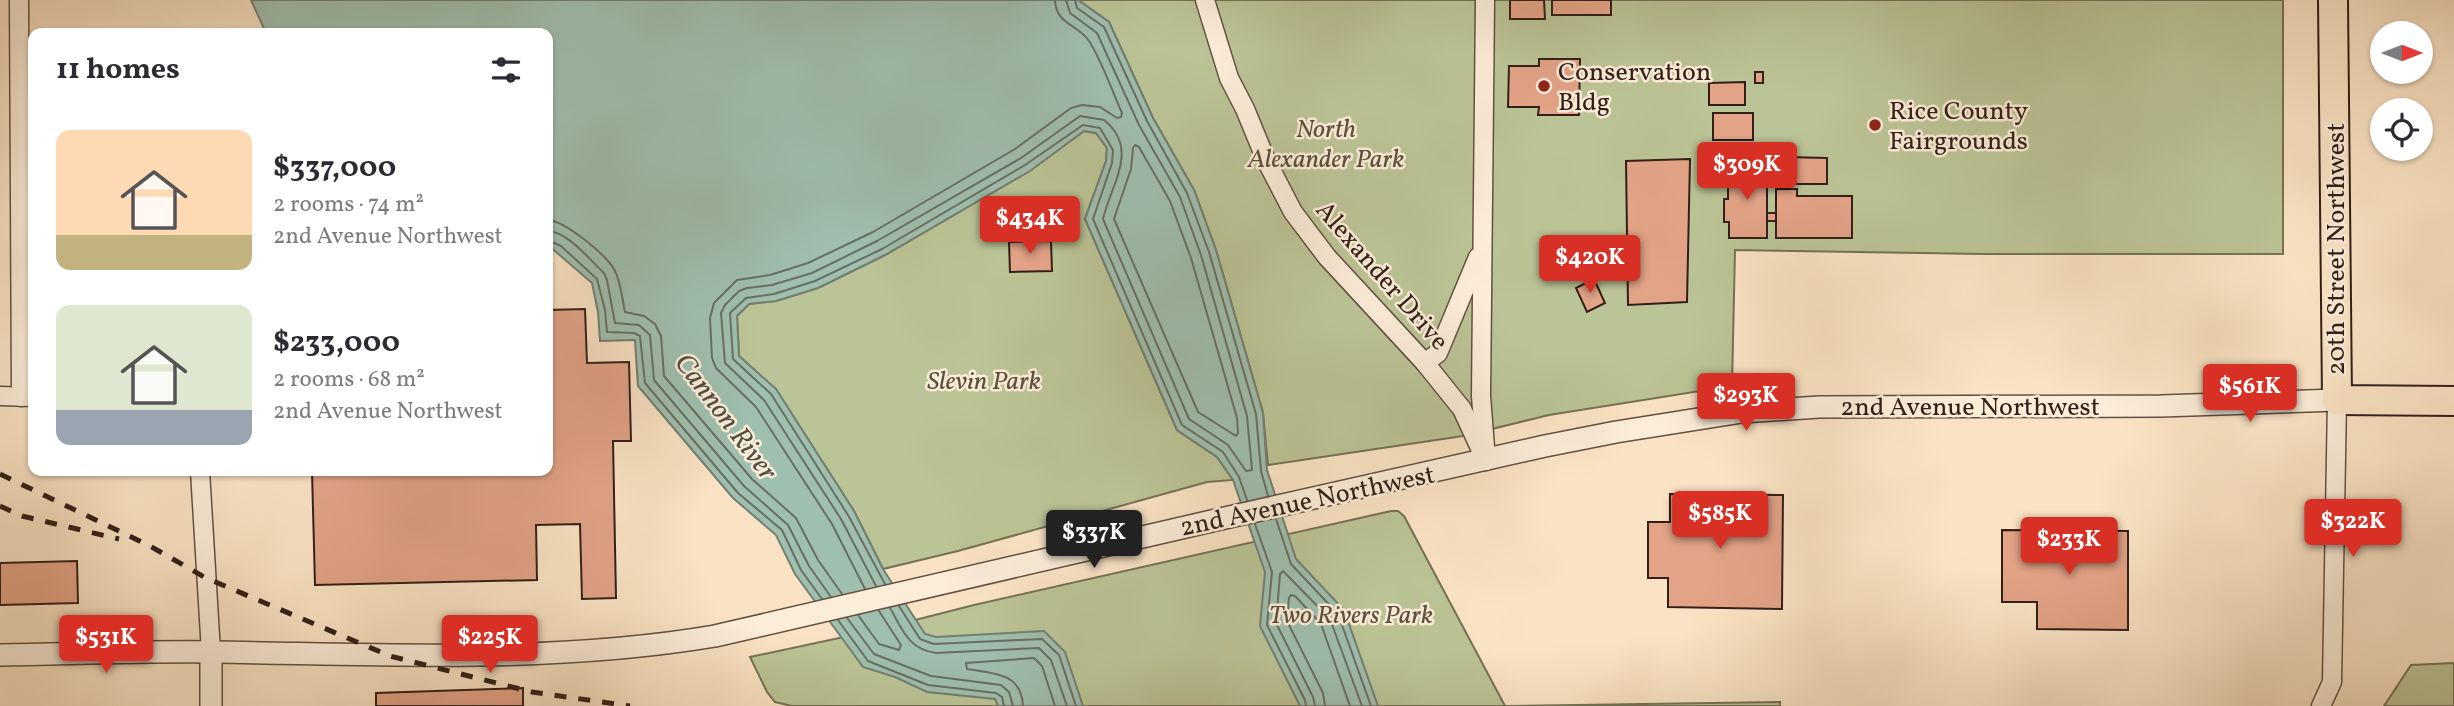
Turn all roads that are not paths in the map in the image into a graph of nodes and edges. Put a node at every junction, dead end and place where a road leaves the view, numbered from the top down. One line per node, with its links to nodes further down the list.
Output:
1 (19, 0): 8 (street)
2 (1205, 0): 6 (street, Alexander Drive)
3 (1485, 0): 5 (street)
4 (2333, 0): 9 (highway, 20th Street Northwest)
5 (1483, 244): 6 (street); 11 (street)
6 (1425, 363): 11 (street, Alexander Drive)
7 (0, 396): 8 (street)
8 (27, 397)
9 (2337, 400): 10 (highway, 2nd Avenue Northwest); 11 (street, 2nd Avenue Northwest); 16 (street, 20th Street Northwest)
10 (2454, 401)
11 (1486, 461): 13 (street, 2nd Avenue Northwest)
12 (200, 476): 13 (street)
13 (211, 652): 14 (street, 2nd Avenue Northwest); 15 (street)
14 (0, 655)
15 (211, 706)
16 (2321, 706)

